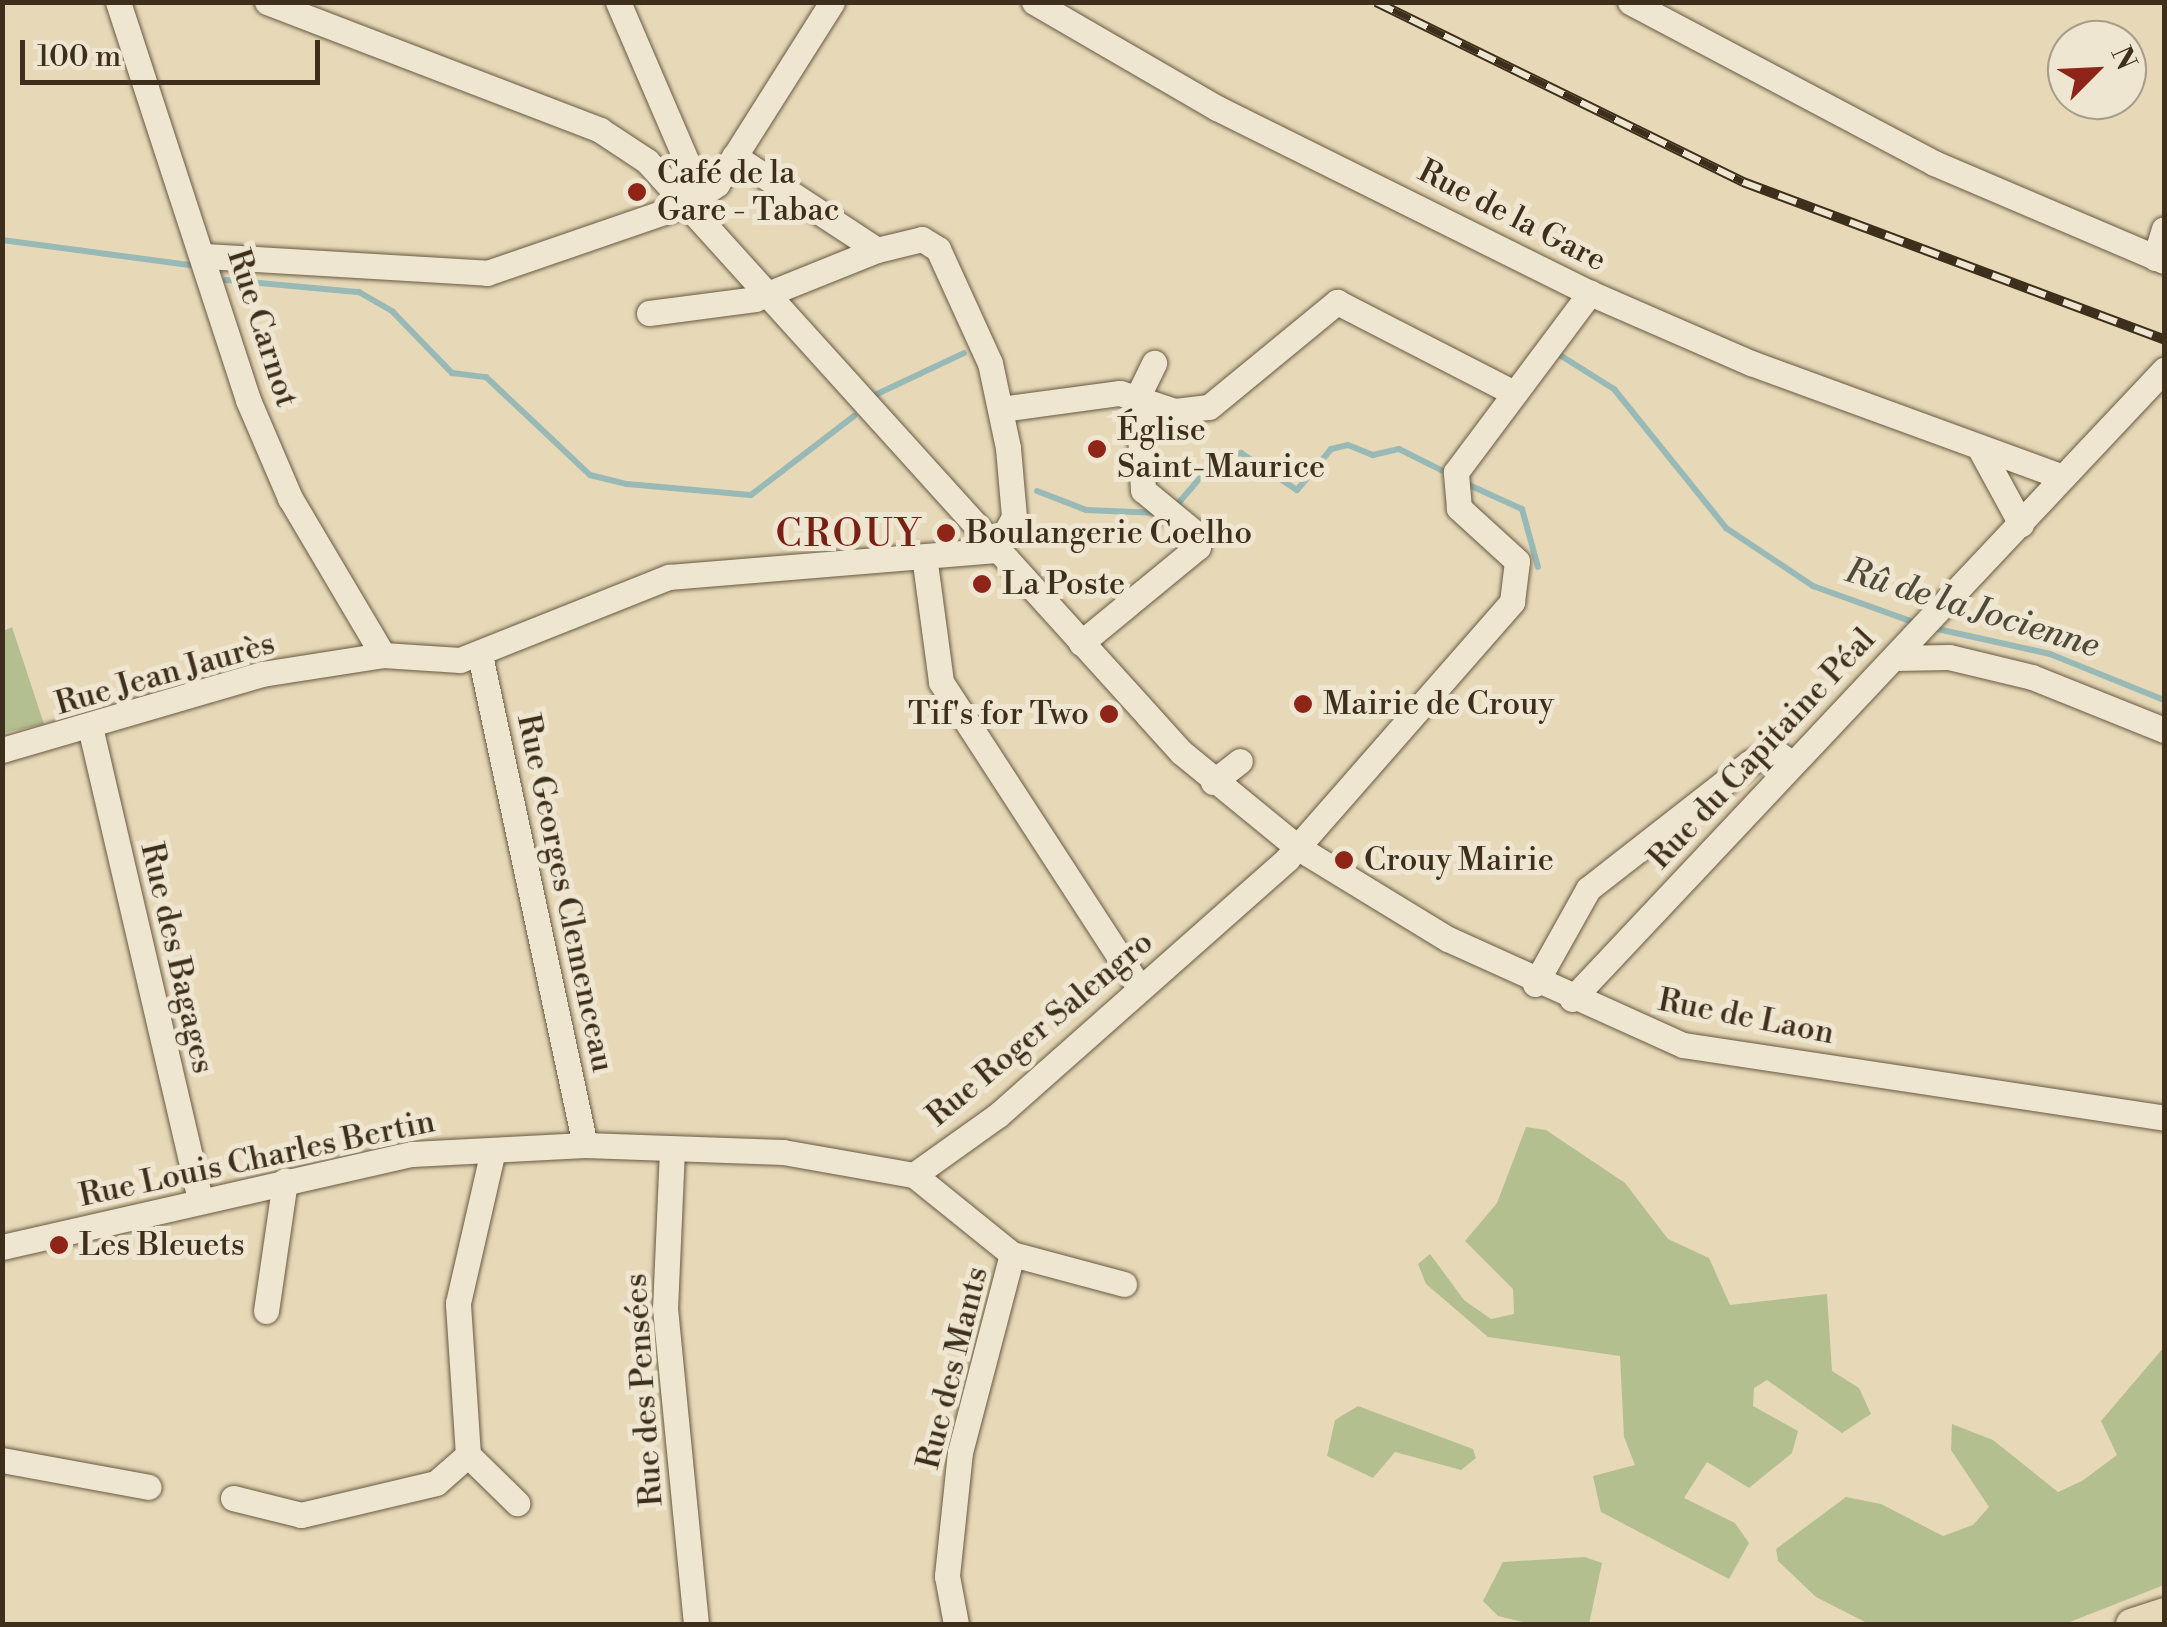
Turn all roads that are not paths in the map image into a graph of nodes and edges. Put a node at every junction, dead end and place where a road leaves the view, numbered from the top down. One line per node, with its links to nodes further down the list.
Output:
1 (118, 2): 11 (street, Rue Carnot)
2 (267, 2): 8 (street)
3 (618, 2): 8 (street)
4 (832, 2): 7 (street)
5 (1034, 2): 14 (street, Rue de la Gare)
6 (1630, 2): 12 (street)
7 (734, 156): 8 (street); 10 (street)
8 (696, 199): 11 (street); 15 (street, Rue de Laon)
9 (2164, 229): 12 (street)
10 (877, 250): 15 (street); 22 (street)
11 (204, 256): 29 (street, Rue Carnot)
12 (2160, 260)
13 (1316, 286): 16 (street)
14 (1590, 293): 20 (street); 23 (street, Rue de la Gare)
15 (771, 294): 17 (street); 26 (street, Rue de Laon)
16 (1338, 302): 20 (street); 21 (street)
17 (649, 312)
18 (1154, 363): 21 (street)
19 (2164, 370): 24 (street, Rue du Capitaine Péal)
20 (1512, 392): 38 (street, Rue Roger Salengro)
21 (1138, 396): 22 (street); 28 (street)
22 (1001, 410): 26 (street)
23 (1980, 447): 24 (street, Rue de la Gare); 25 (street)
24 (2064, 476): 25 (street, Rue du Capitaine Péal)
25 (2020, 524): 31 (street, Rue du Capitaine Péal)
26 (996, 550): 27 (street, Rue Jean Jaurès); 28 (street, Rue de Laon)
27 (925, 563): 30 (street, Rue Jean Jaurès); 40 (street)
28 (1081, 643): 37 (street, Rue de Laon)
29 (383, 655): 30 (street, Rue Jean Jaurès); 33 (street, Rue Jean Jaurès)
30 (480, 655): 43 (street, Rue Georges Clemenceau)
31 (1894, 658): 32 (street); 36 (street, Rue du Capitaine Péal)
32 (2164, 730)
33 (90, 731): 34 (street, Rue Jean Jaurès); 48 (street, Rue des Bagages)
34 (2, 750)
35 (1240, 760): 37 (street)
36 (1791, 764): 39 (street); 41 (street, Rue du Capitaine Péal)
37 (1213, 782): 38 (street, Rue de Laon)
38 (1297, 847): 39 (street, Rue de Laon); 40 (street, Rue Roger Salengro)
39 (1535, 984): 41 (street, Rue de Laon)
40 (1140, 988): 46 (street, Rue Roger Salengro)
41 (1572, 1000): 42 (street, Rue de Laon)
42 (2164, 1118)
43 (586, 1145): 44 (street, Rue Louis Charles Bertin); 45 (street, Rue Louis Charles Bertin)
44 (493, 1150): 47 (street, Rue Louis Charles Bertin); 53 (street)
45 (672, 1150): 46 (street); 59 (street, Rue des Pensées)
46 (914, 1175): 50 (street, Rue des Mants)
47 (284, 1180): 48 (street, Rue Louis Charles Bertin); 52 (street)
48 (200, 1199): 49 (street, Rue Louis Charles Bertin)
49 (2, 1247)
50 (1012, 1254): 51 (street); 60 (street, Rue des Mants)
51 (1124, 1284)
52 (266, 1311)
53 (468, 1455): 56 (street); 57 (street)
54 (2, 1460): 55 (street)
55 (149, 1487)
56 (232, 1498)
57 (517, 1503)
58 (2164, 1613): 61 (main road)
59 (696, 1624)
60 (956, 1624)
61 (2131, 1624)

